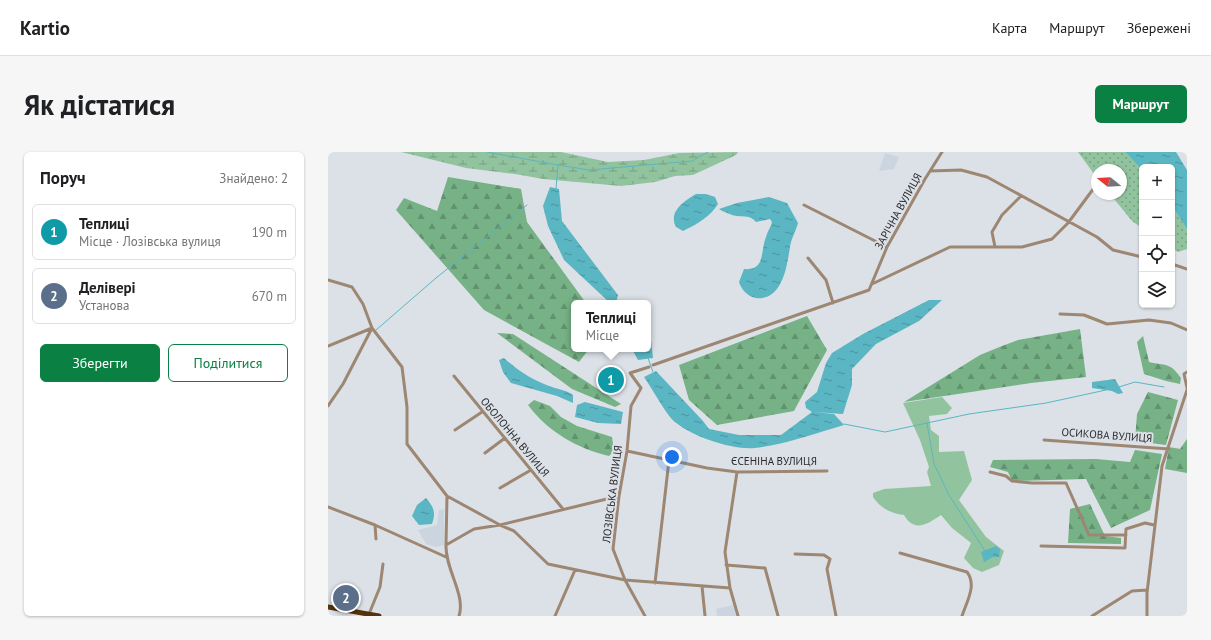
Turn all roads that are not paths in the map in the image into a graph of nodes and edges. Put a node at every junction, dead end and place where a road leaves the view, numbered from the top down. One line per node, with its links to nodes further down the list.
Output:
1 (942, 152): 2 (street, ЗАРІЧНА ВУЛИЦЯ)
2 (930, 171): 4 (street); 7 (street, ЗАРІЧНА ВУЛИЦЯ)
3 (1091, 192): 6 (street)
4 (1021, 196): 6 (street); 8 (street)
5 (804, 205): 7 (street)
6 (1068, 223): 8 (street); 9 (street)
7 (886, 247): 14 (street, ЗАРІЧНА ВУЛИЦЯ)
8 (995, 247): 14 (street)
9 (1139, 257)
10 (808, 258): 15 (street)
11 (1175, 265): 12 (street)
12 (1187, 269)
13 (328, 280): 17 (street)
14 (872, 284): 15 (street)
15 (834, 303): 20 (street)
16 (1060, 314): 18 (street)
17 (372, 328): 19 (street); 25 (street); 39 (street)
18 (1187, 330)
19 (328, 346)
20 (653, 365)
21 (649, 366): 31 (street, ЛОЗІВСЬКА ВУЛИЦЯ)
22 (1187, 372): 24 (street)
23 (454, 376): 26 (street, ОБОЛОННА ВУЛИЦЯ)
24 (1187, 389): 30 (street)
25 (328, 405)
26 (482, 412): 27 (street); 28 (street, ОБОЛОННА ВУЛИЦЯ)
27 (455, 430)
28 (505, 438): 32 (street); 34 (street, ОБОЛОННА ВУЛИЦЯ)
29 (1044, 440): 30 (street, ОСИКОВА ВУЛИЦЯ)
30 (1169, 449): 45 (street)
31 (627, 451): 33 (street, ЄСЕНІНА ВУЛИЦЯ); 40 (street, ЛОЗІВСЬКА ВУЛИЦЯ)
32 (485, 453)
33 (669, 460): 36 (street, ЄСЕНІНА ВУЛИЦЯ); 57 (street)
34 (531, 470): 38 (street); 42 (street, ОБОЛОННА ВУЛИЦЯ)
35 (827, 471): 36 (street, ЄСЕНІНА ВУЛИЦЯ)
36 (737, 472): 54 (street)
37 (990, 472): 46 (street)
38 (500, 488)
39 (447, 496): 44 (street); 48 (street)
40 (619, 496): 42 (street); 56 (street, ЛОЗІВСЬКА ВУЛИЦЯ)
41 (328, 507): 43 (street)
42 (563, 509): 44 (street)
43 (375, 525): 47 (street); 52 (street)
44 (500, 525): 48 (street); 55 (street)
45 (1154, 525): 46 (street); 60 (street)
46 (1126, 535): 49 (street)
47 (376, 539)
48 (446, 545): 52 (street)
49 (1041, 546)
50 (900, 553): 71 (street)
51 (795, 554): 70 (street)
52 (446, 557): 64 (street)
53 (382, 564): 62 (street)
54 (726, 565): 59 (street); 69 (street)
55 (575, 570): 56 (street); 65 (street)
56 (625, 580): 57 (street); 66 (street, ЛОЗІВСЬКА ВУЛИЦЯ)
57 (655, 582): 58 (street)
58 (702, 586): 59 (street); 67 (street)
59 (730, 588): 68 (street)
60 (1147, 590): 72 (street); 73 (street)
61 (328, 607): 62 (highway)
62 (369, 614): 63 (highway)
63 (379, 616)
64 (459, 616)
65 (555, 616)
66 (645, 616)
67 (705, 616)
68 (738, 616)
69 (778, 616)
70 (836, 616)
71 (962, 616)
72 (1092, 616)
73 (1147, 616)

